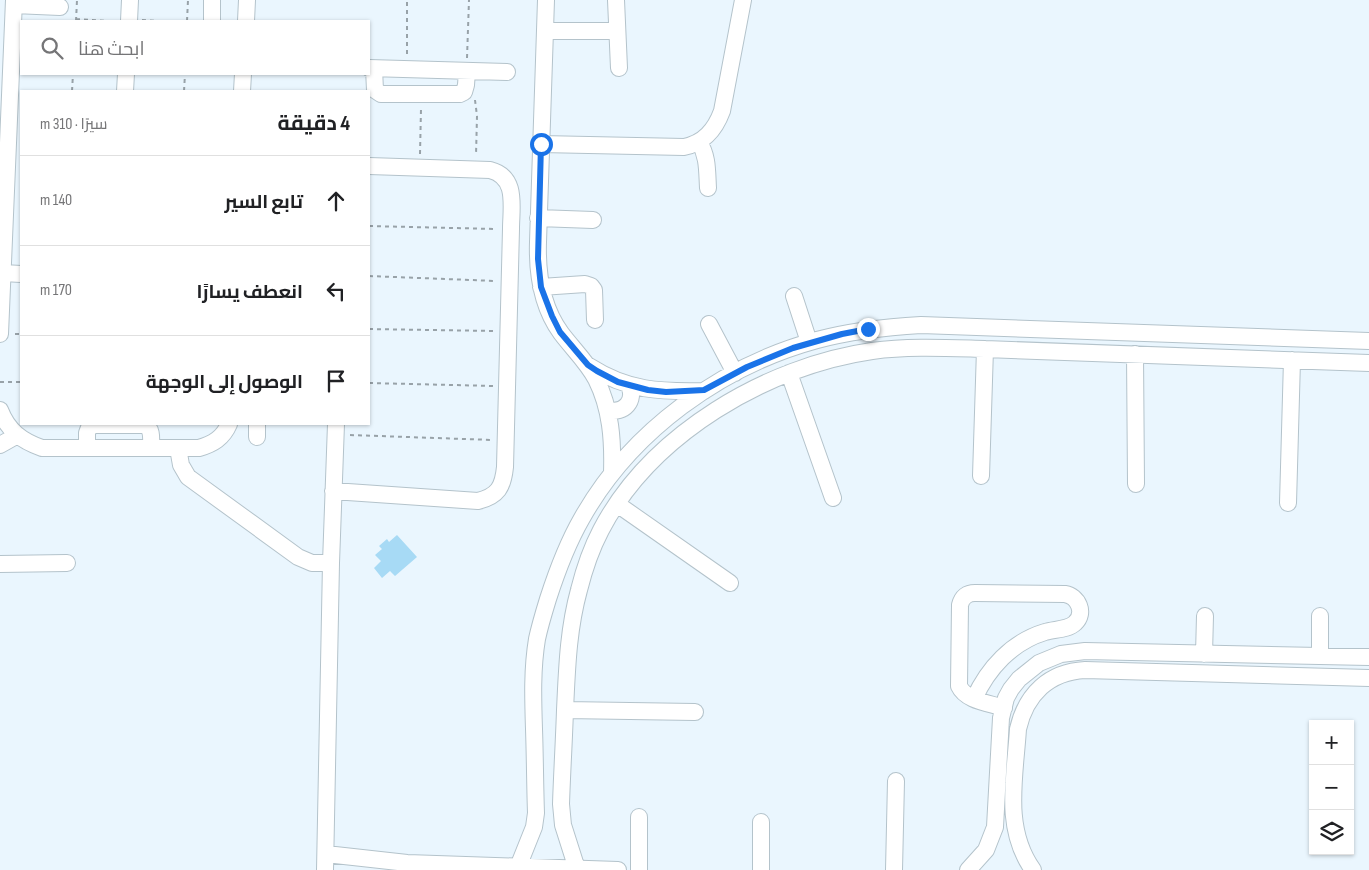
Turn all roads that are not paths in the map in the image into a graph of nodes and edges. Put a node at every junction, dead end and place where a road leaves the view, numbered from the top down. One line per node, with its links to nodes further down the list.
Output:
1 (130, 0): 9 (street)
2 (212, 0): 10 (street)
3 (246, 0): 11 (street)
4 (546, 0): 12 (street)
5 (616, 0): 13 (street)
6 (743, 0): 23 (street)
7 (14, 2): 8 (street); 22 (street)
8 (60, 7)
9 (129, 20)
10 (212, 20)
11 (246, 20)
12 (545, 31): 13 (street); 24 (street)
13 (617, 31): 15 (street)
14 (372, 68): 16 (street); 16 (street)
15 (619, 68)
16 (467, 71): 17 (street)
17 (507, 72)
18 (126, 75): 20 (street)
19 (244, 75): 21 (street)
20 (125, 90)
21 (242, 90)
22 (15, 135): 29 (street)
23 (699, 142): 24 (street); 26 (street)
24 (541, 144): 27 (street)
25 (370, 166): 61 (street)
26 (708, 188)
27 (538, 218): 28 (street); 31 (street)
28 (593, 220)
29 (3, 273): 30 (street); 36 (street)
30 (20, 274)
31 (541, 287): 33 (street); 44 (street)
32 (794, 296): 38 (street)
33 (595, 320)
34 (709, 324): 45 (street)
35 (1016, 328): 37 (street); 38 (street); 40 (street)
36 (0, 334)
37 (1365, 341): 43 (street)
38 (809, 342): 45 (street)
39 (985, 349): 40 (street); 46 (street); 59 (street)
40 (1014, 350): 41 (street)
41 (1135, 354): 42 (street); 60 (street)
42 (1292, 360): 43 (street); 63 (street)
43 (1364, 363)
44 (588, 365): 47 (street); 50 (street)
45 (735, 373): 48 (street)
46 (789, 373): 62 (street); 64 (street)
47 (629, 385): 48 (street); 50 (street)
48 (704, 390): 58 (street)
49 (0, 410): 53 (street)
50 (608, 410): 58 (street)
51 (229, 425): 57 (street)
52 (336, 429): 61 (street)
53 (16, 436): 54 (street); 55 (street)
54 (0, 445)
55 (87, 448): 56 (street); 56 (street)
56 (151, 448): 57 (street)
57 (178, 448): 67 (street)
58 (612, 473): 85 (street)
59 (981, 476)
60 (1136, 484)
61 (334, 491): 67 (street)
62 (833, 498)
63 (1288, 503)
64 (618, 504): 68 (street); 79 (street)
65 (67, 563): 66 (street)
66 (0, 564)
67 (331, 564): 84 (street)
68 (730, 583)
69 (1206, 616): 72 (street)
70 (1320, 616): 73 (street)
71 (1039, 634): 75 (street); 77 (street); 77 (street)
72 (1204, 654): 73 (street); 75 (street)
73 (1320, 656): 74 (street)
74 (1369, 657)
75 (1048, 658): 78 (street)
76 (1369, 678): 92 (street)
77 (974, 699): 78 (street)
78 (1004, 708): 91 (street)
79 (565, 710): 80 (street); 86 (street)
80 (695, 712)
81 (896, 781): 90 (street)
82 (639, 817): 88 (street)
83 (762, 822): 89 (street)
84 (326, 862): 85 (street)
85 (518, 867): 86 (street)
86 (577, 869): 87 (street)
87 (618, 870)
88 (639, 870)
89 (761, 870)
90 (894, 870)
91 (968, 870)
92 (1033, 870)

